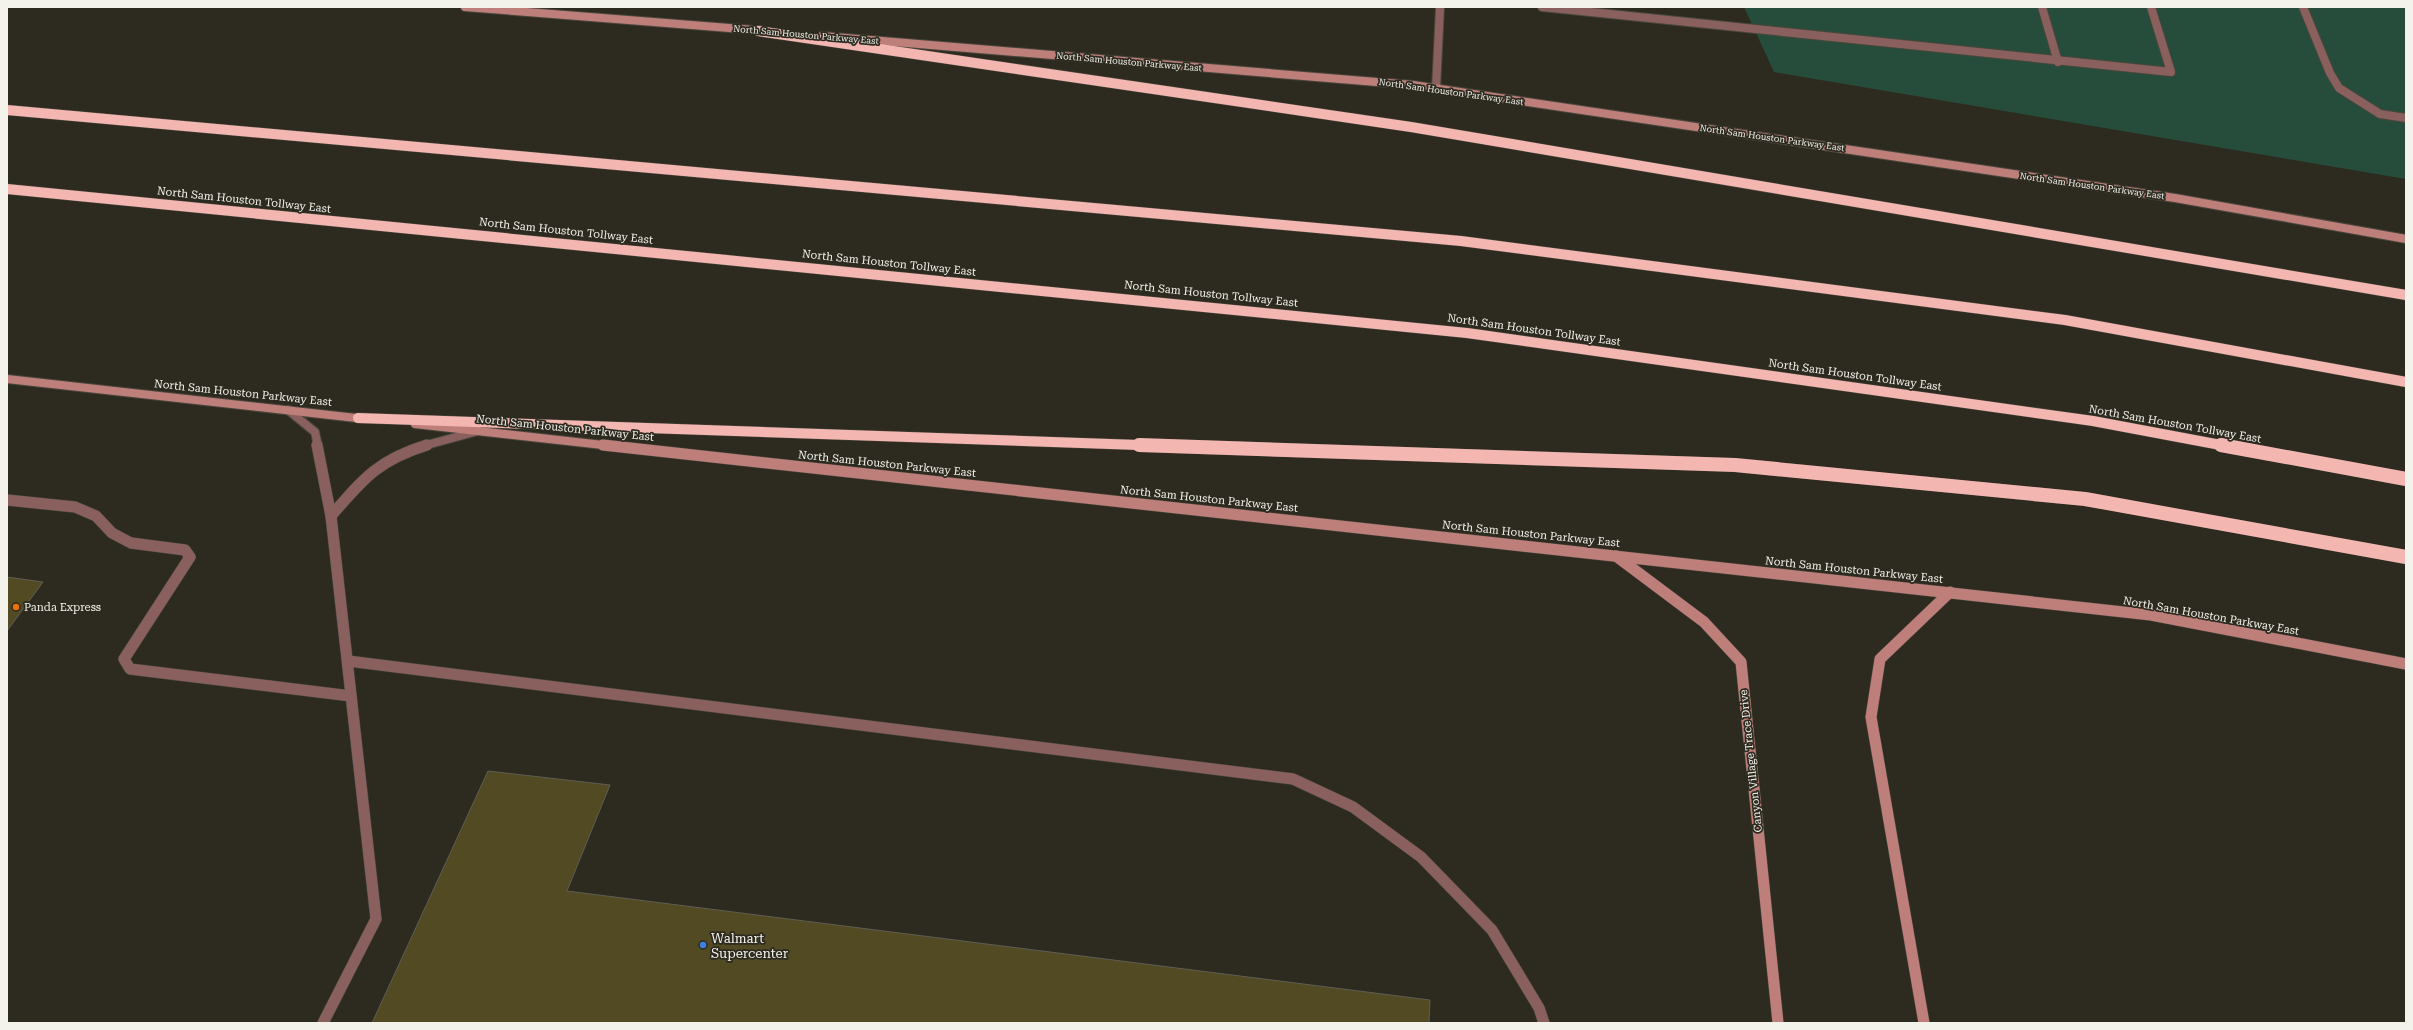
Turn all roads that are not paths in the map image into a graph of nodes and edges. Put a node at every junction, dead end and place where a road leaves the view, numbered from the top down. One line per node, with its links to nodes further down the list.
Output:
1 (465, 7): 7 (main road, North Sam Houston Parkway East)
2 (1440, 7): 9 (lane)
3 (1542, 7): 8 (lane)
4 (2042, 7): 8 (lane)
5 (2151, 7): 8 (lane)
6 (2303, 7): 11 (lane)
7 (758, 31): 9 (main road, North Sam Houston Parkway East); 14 (highway)
8 (2058, 62)
9 (1436, 89): 13 (main road, North Sam Houston Parkway East)
10 (7, 110): 16 (highway)
11 (2406, 118)
12 (7, 190): 20 (highway, North Sam Houston Tollway East)
13 (2406, 239)
14 (2406, 296)
15 (7, 379): 17 (main road, North Sam Houston Parkway East)
16 (2406, 382)
17 (288, 410): 18 (main road, North Sam Houston Parkway East); 22 (lane)
18 (358, 418): 19 (main road, North Sam Houston Parkway East); 24 (highway)
19 (478, 431): 22 (lane); 23 (main road, North Sam Houston Parkway East)
20 (2406, 479)
21 (7, 500): 28 (lane)
22 (332, 516): 26 (lane)
23 (1616, 556): 25 (main road, North Sam Houston Parkway East); 31 (main road, Canyon Village Trace Drive)
24 (2406, 557)
25 (1950, 592): 27 (main road, North Sam Houston Parkway East); 32 (main road)
26 (348, 661): 28 (lane); 30 (lane)
27 (2406, 664)
28 (351, 696): 29 (lane)
29 (323, 1023)
30 (1544, 1023)
31 (1778, 1023)
32 (1924, 1023)

